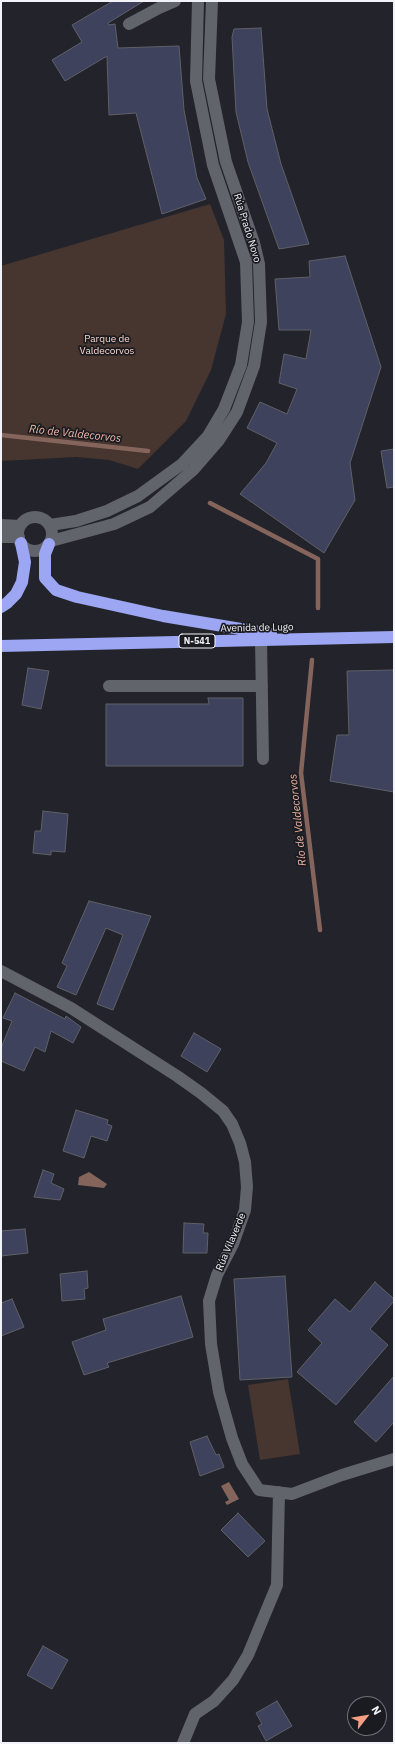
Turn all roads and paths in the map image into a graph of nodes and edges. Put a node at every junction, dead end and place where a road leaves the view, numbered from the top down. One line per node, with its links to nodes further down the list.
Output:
1 (175, 1): 4 (street)
2 (198, 1): 6 (street, Rúa Prado Novo)
3 (212, 1): 9 (street, Rúa Prado Novo)
4 (130, 24)
5 (1, 525): 7 (street)
6 (50, 525): 7 (street); 9 (street)
7 (20, 535): 8 (street); 9 (street); 10 (highway)
8 (1, 537)
9 (50, 543): 12 (highway)
10 (1, 606)
11 (394, 637): 12 (highway, Avenida de Lugo / N-541)
12 (298, 639): 13 (highway, Avenida de Lugo / N-541)
13 (262, 640): 14 (highway, Avenida de Lugo / N-541); 16 (street)
14 (1, 646)
15 (109, 686): 16 (street)
16 (262, 686): 17 (street)
17 (263, 759)
18 (1, 971): 20 (street, Rúa Vilaverde)
19 (394, 1459): 20 (street, Rúa Vilaverde)
20 (279, 1492): 21 (street)
21 (183, 1743)

